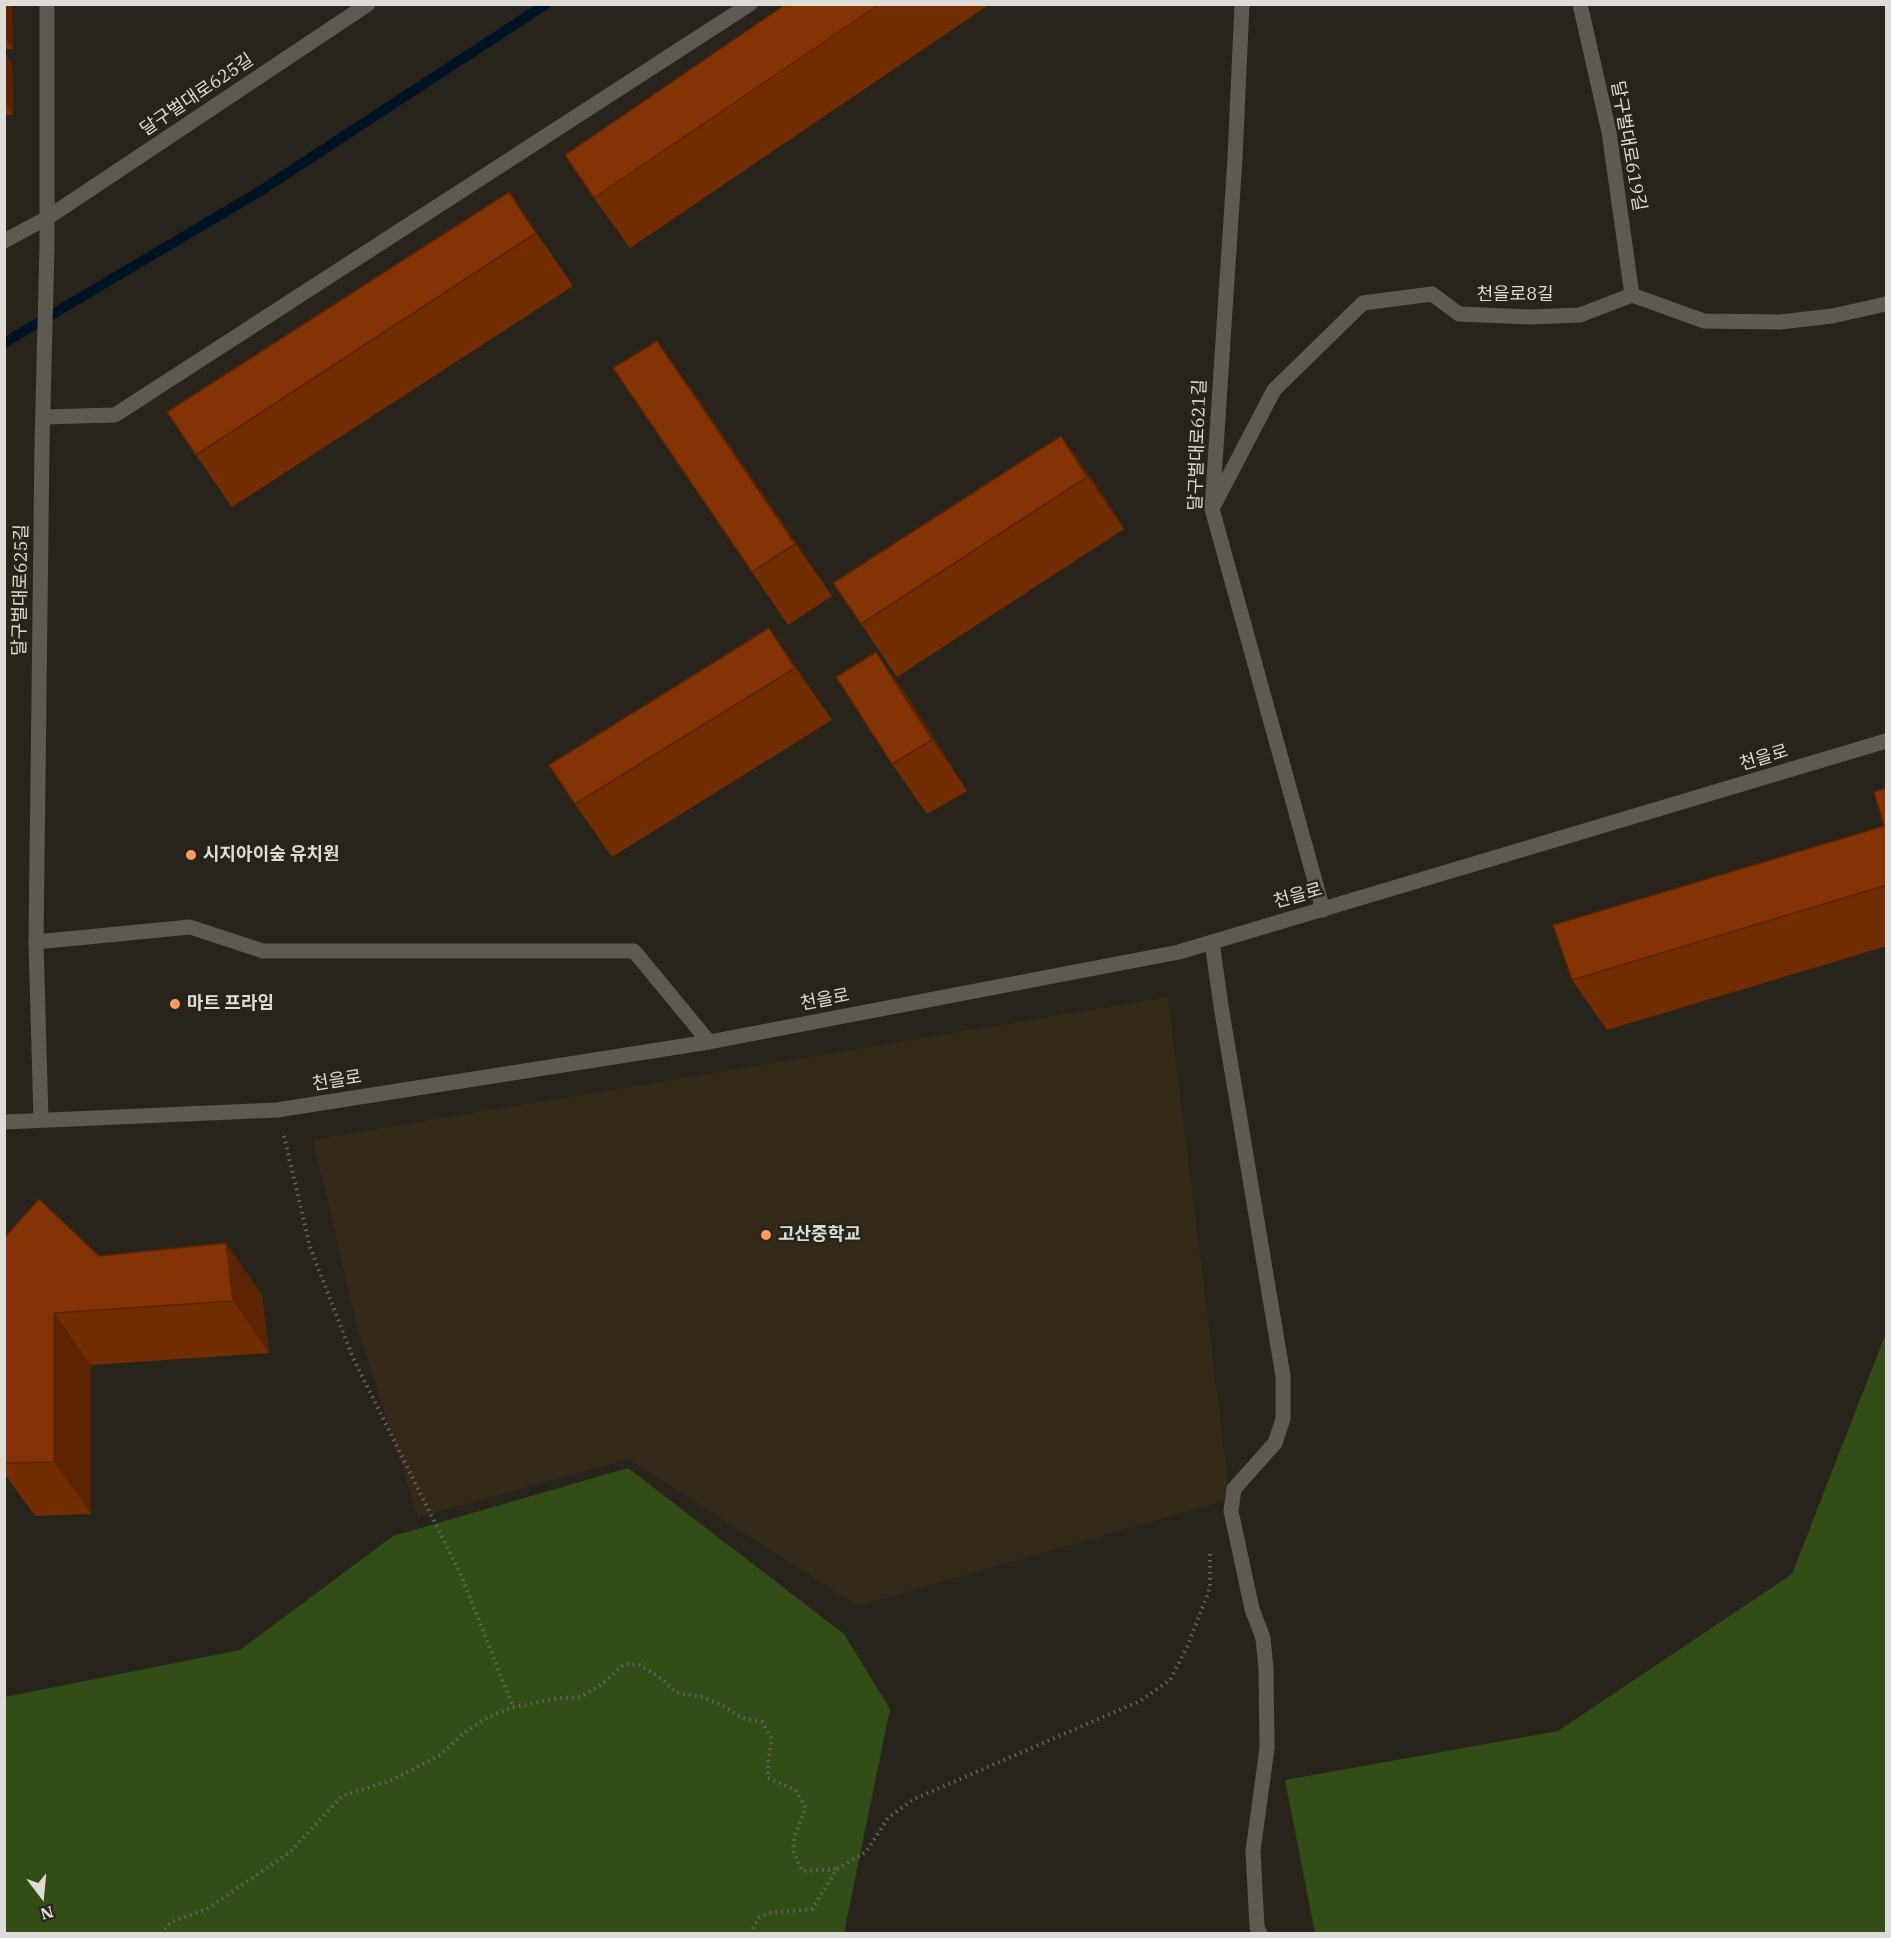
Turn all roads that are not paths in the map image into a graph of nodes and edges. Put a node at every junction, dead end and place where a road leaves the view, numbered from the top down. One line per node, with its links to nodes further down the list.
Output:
1 (47, 4): 6 (street)
2 (368, 4): 6 (street, 달구벌대로625길)
3 (750, 4): 10 (street)
4 (1242, 4): 11 (street, 달구벌대로621길)
5 (1580, 4): 8 (street, 달구벌대로619길)
6 (47, 218): 7 (street, 달구벌대로625길); 10 (street, 달구벌대로625길)
7 (4, 241)
8 (1632, 295): 9 (street); 11 (street, 천을로8길)
9 (1887, 304)
10 (43, 417): 14 (street, 달구벌대로625길)
11 (1212, 509): 13 (street, 달구벌대로621길)
12 (1887, 741): 13 (street, 천을로)
13 (1323, 910): 15 (street, 천을로)
14 (36, 942): 16 (street); 17 (street, 달구벌대로625길)
15 (1212, 942): 16 (street, 천을로); 19 (street)
16 (709, 1042): 17 (street, 천을로)
17 (41, 1120): 18 (street, 천을로)
18 (4, 1122)
19 (1260, 1934)

